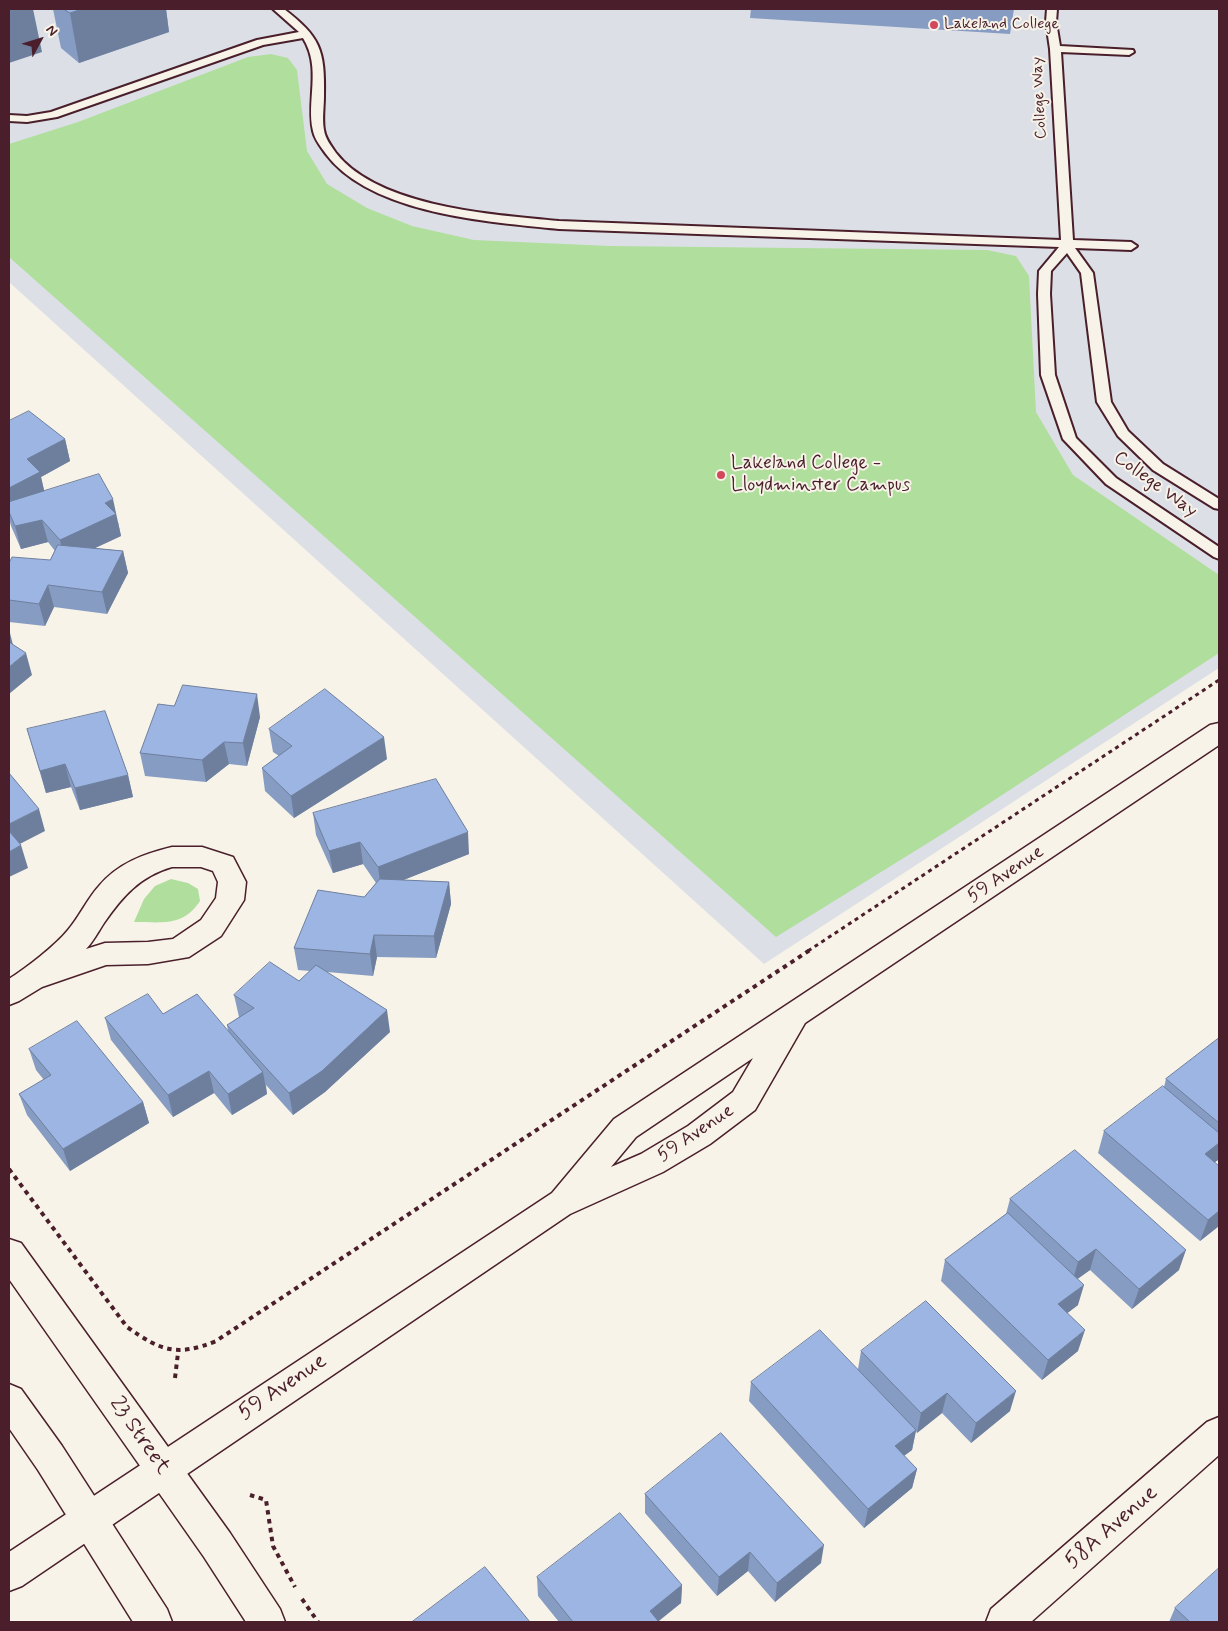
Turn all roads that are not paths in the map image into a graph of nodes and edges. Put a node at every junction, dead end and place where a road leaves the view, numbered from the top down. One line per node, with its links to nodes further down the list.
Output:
1 (278, 9): 3 (lane)
2 (1052, 9): 4 (lane, College Way)
3 (307, 34): 6 (lane); 7 (lane)
4 (1055, 50): 5 (lane); 7 (lane, College Way)
5 (1129, 52)
6 (9, 118)
7 (1067, 245): 8 (lane); 9 (lane, College Way); 10 (lane, College Way)
8 (1131, 246)
9 (1219, 505)
10 (1219, 554)
11 (1219, 732): 13 (main road, 59 Avenue)
12 (20, 986): 12 (main road)
13 (793, 1018): 14 (main road, 59 Avenue); 14 (main road, 59 Avenue)
14 (559, 1204): 18 (main road, 59 Avenue)
15 (9, 1253): 18 (main road, 23 Street)
16 (9, 1400): 19 (main road)
17 (1219, 1434): 23 (main road, 58A Avenue)
18 (163, 1469): 19 (main road, 59 Avenue); 22 (main road, 23 Street)
19 (87, 1519): 20 (main road, 59 Avenue); 21 (main road)
20 (9, 1572)
21 (154, 1622)
22 (267, 1622)
23 (1004, 1622)

